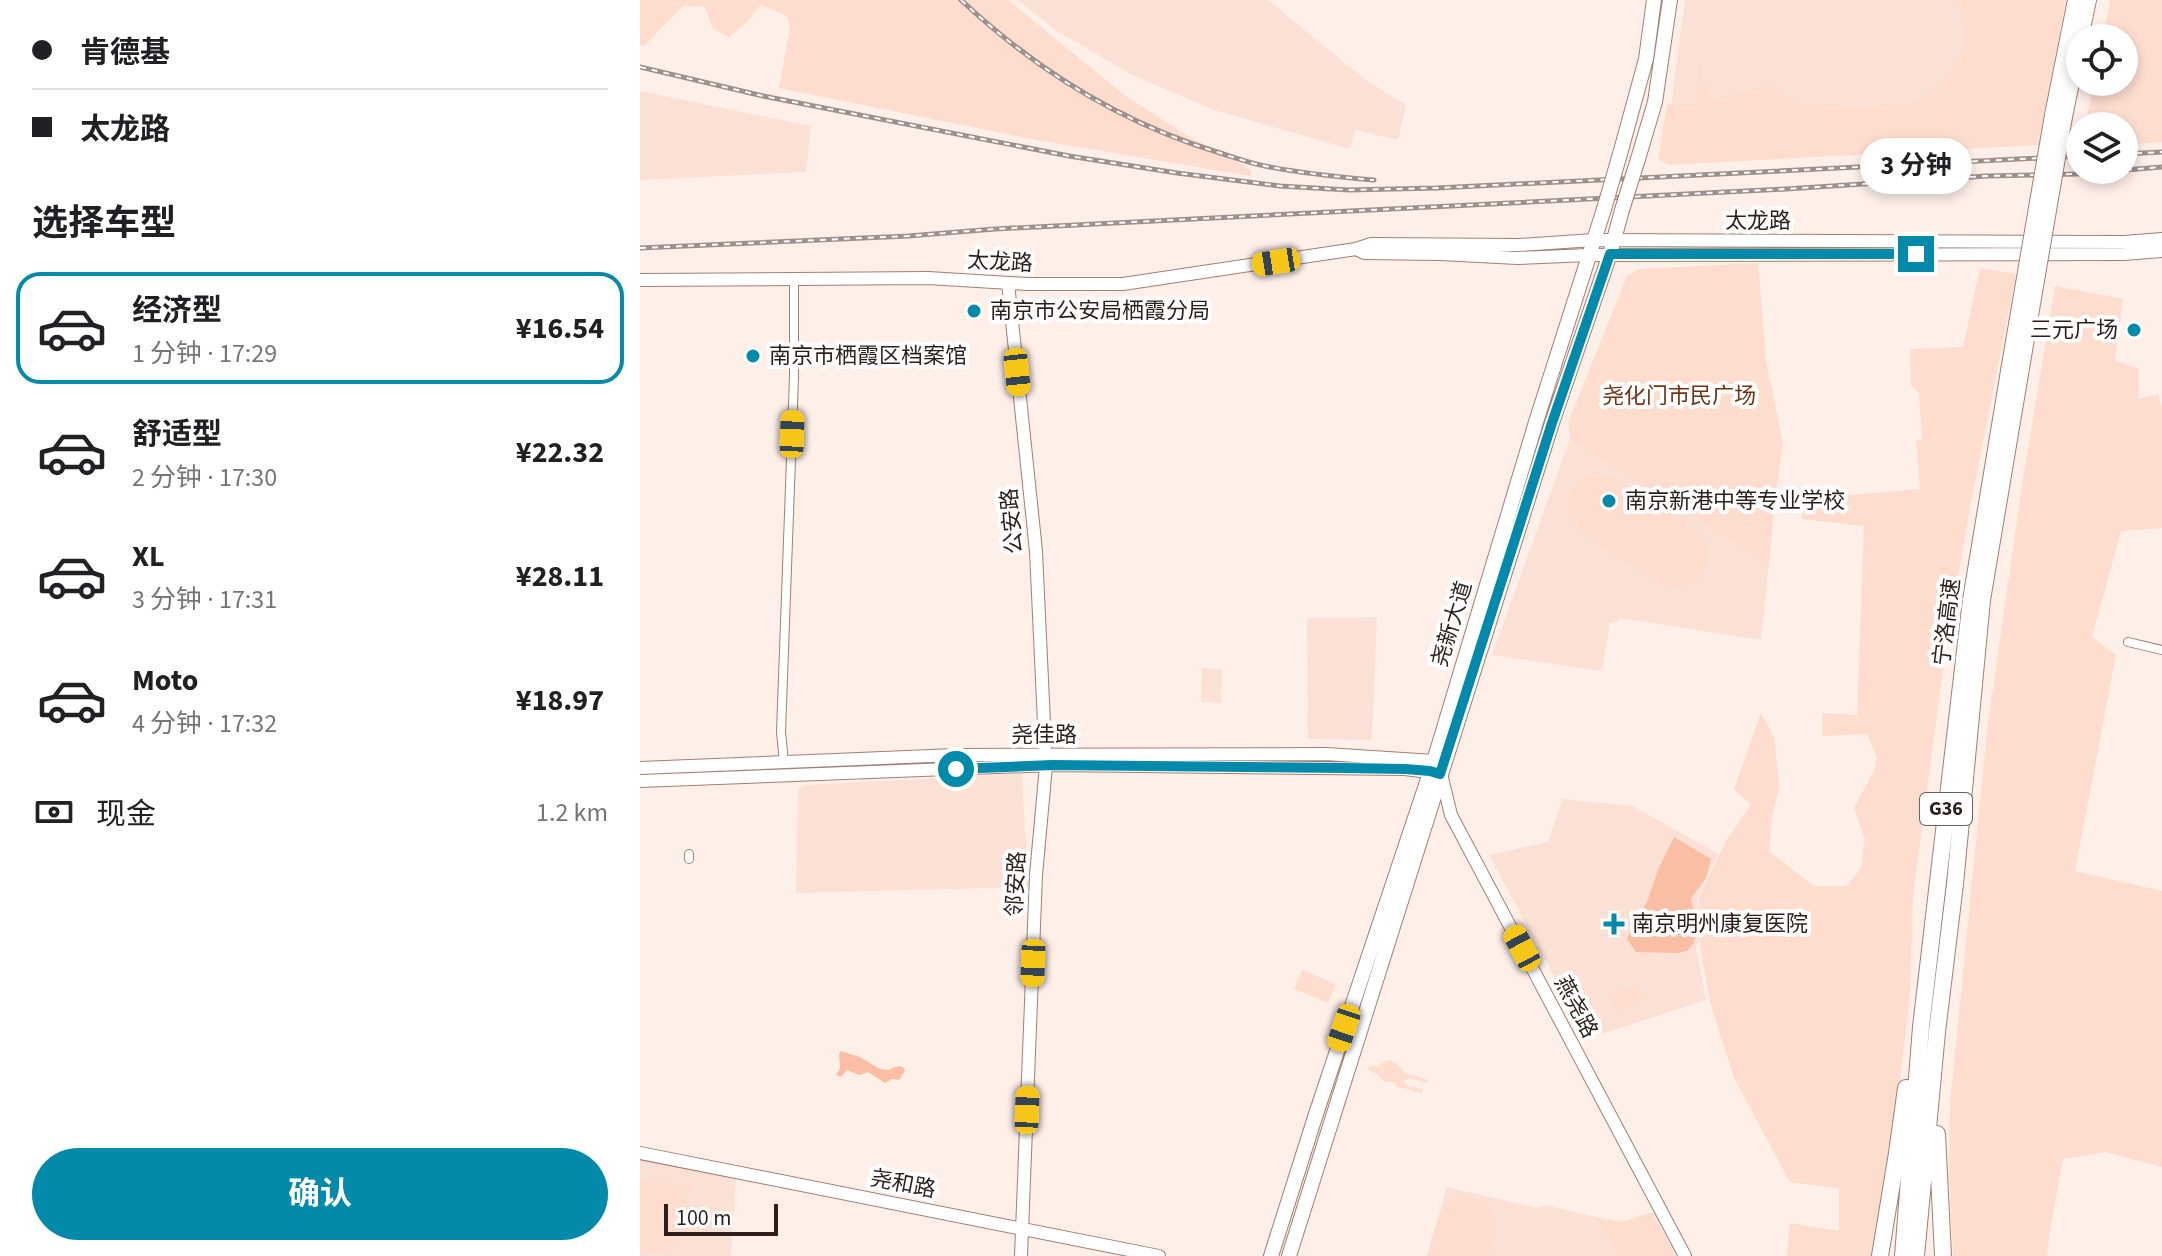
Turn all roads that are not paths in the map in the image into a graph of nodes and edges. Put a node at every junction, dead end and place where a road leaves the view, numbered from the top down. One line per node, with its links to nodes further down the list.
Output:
1 (1654, 0): 9 (main road, 尧新大道, bridge)
2 (1670, 0): 10 (main road, 尧新大道, bridge)
3 (2076, 0): 7 (highway, 宁洛高速 / G36)
4 (2088, 0): 5 (highway, 宁洛高速 / G36)
5 (2083, 24)
6 (2066, 88): 7 (highway, 宁洛高速 / G36)
7 (2058, 116): 15 (highway, 宁洛高速 / G36, bridge)
8 (2162, 239): 10 (main road, 太龙路)
9 (1592, 247): 10 (main road, 太龙路); 14 (main road, 太龙路); 21 (main road, 尧新大道)
10 (1612, 248): 11 (main road, 太龙路); 21 (main road, 尧新大道)
11 (2162, 251)
12 (794, 279): 13 (main road, 太龙路); 14 (main road, 太龙路); 19 (street)
13 (640, 280)
14 (1008, 283): 18 (main road, 公安路)
15 (2016, 366): 23 (highway, 宁洛高速 / G36); 24 (highway, 宁洛高速 / G36)
16 (2128, 642): 17 (street)
17 (2162, 650)
18 (1045, 760): 19 (main road, 尧佳路); 21 (main road, 尧佳路); 22 (main road, 尧佳路); 26 (main road, 邻安路)
19 (784, 762): 20 (main road, 尧佳路)
20 (640, 768)
21 (1436, 770): 29 (main road, 尧新大道); 30 (main road, 尧新大道); 31 (main road, 燕尧路)
22 (640, 781)
23 (1955, 884): 34 (highway, 宁洛高速 / G36); 35 (highway)
24 (1929, 961): 32 (highway); 33 (highway, 宁洛高速 / G36)
25 (640, 1153): 26 (main road, 尧和路)
26 (1023, 1228): 27 (main road, 邻安路); 28 (main road, 尧和路)
27 (1021, 1256)
28 (1159, 1256)
29 (1271, 1256)
30 (1289, 1256)
31 (1685, 1256)
32 (1880, 1256)
33 (1903, 1256)
34 (1916, 1256)
35 (1943, 1256)

